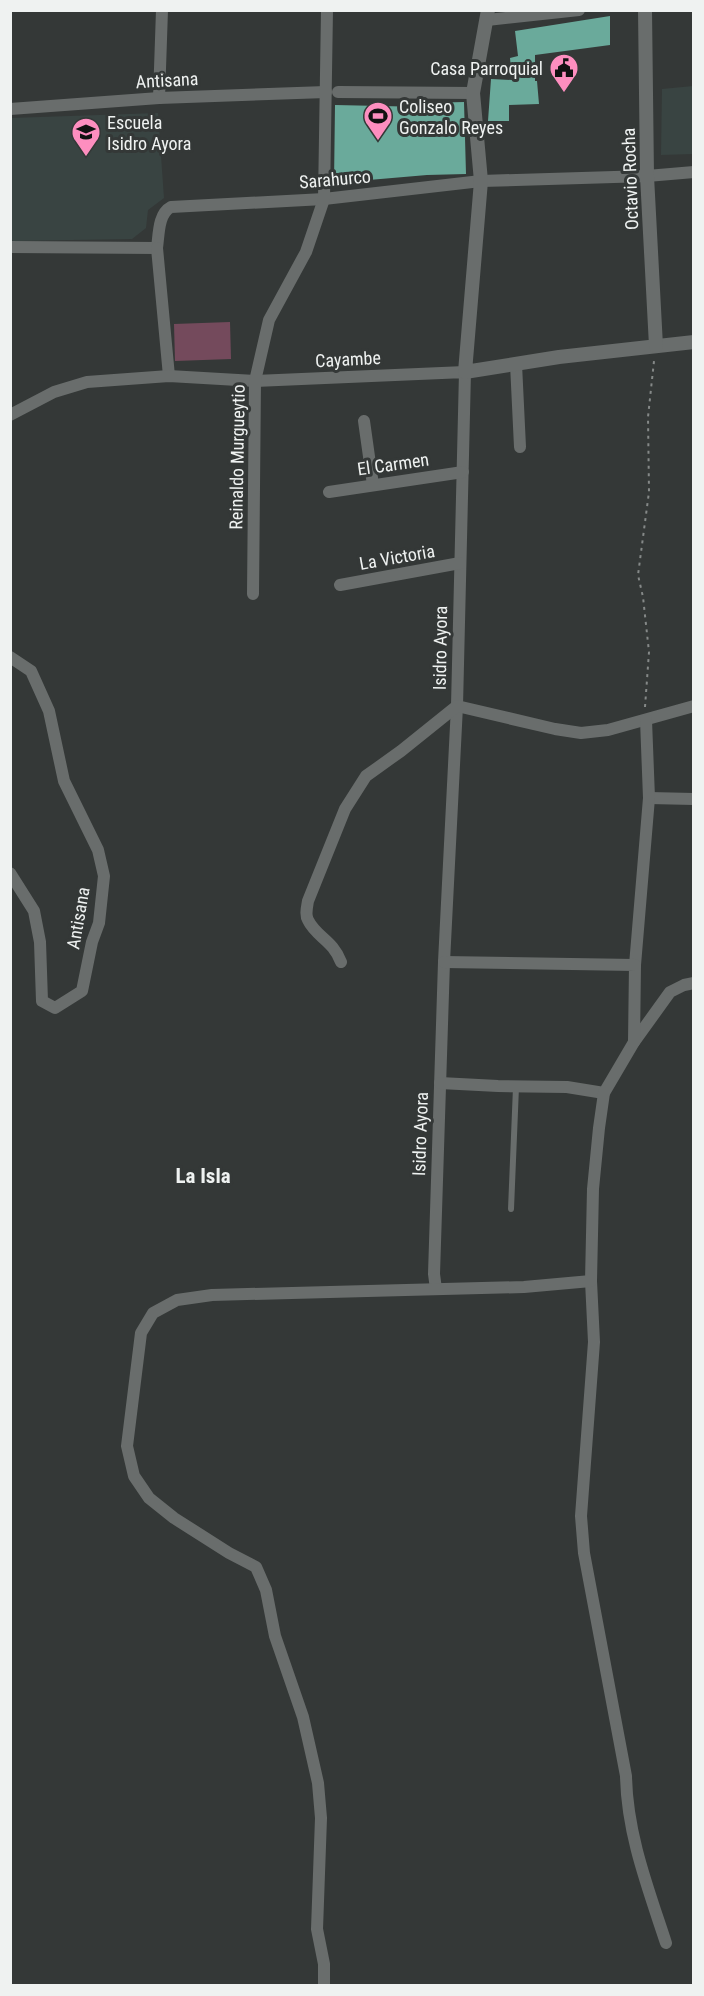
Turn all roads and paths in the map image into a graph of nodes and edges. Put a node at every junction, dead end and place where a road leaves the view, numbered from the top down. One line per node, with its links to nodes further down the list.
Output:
1 (162, 10): 8 (street)
2 (327, 10): 6 (street, Reinaldo Murgueytio)
3 (579, 10): 5 (street)
4 (645, 10): 11 (street, Octavio Rocha)
5 (487, 15): 7 (street, Isidro Ayora)
6 (332, 92): 7 (street, Antisana); 8 (street, Antisana); 13 (street, Reinaldo Murgueytio)
7 (473, 93): 12 (street, Isidro Ayora)
8 (159, 98): 9 (street, Antisana)
9 (10, 109)
10 (693, 172): 11 (street, Sarahurco)
11 (647, 176): 12 (street, Sarahurco); 17 (street, Octavio Rocha)
12 (481, 181): 13 (street, Sarahurco); 19 (street, Isidro Ayora)
13 (324, 199): 15 (street, Sarahurco); 21 (street, Reinaldo Murgueytio)
14 (10, 247): 15 (street)
15 (157, 248): 20 (street, Sarahurco)
16 (693, 342): 17 (street, Cayambe)
17 (656, 346): 18 (street, Cayambe); 34 (path)
18 (516, 364): 19 (street, Cayambe); 24 (street)
19 (465, 372): 21 (street, Cayambe); 25 (street, Isidro Ayora)
20 (169, 376): 21 (street, Cayambe); 22 (street, Cayambe)
21 (255, 381): 30 (street, Reinaldo Murgueytio)
22 (10, 415)
23 (364, 421): 26 (street)
24 (520, 447)
25 (463, 472): 26 (street, El Carmen); 28 (street, Isidro Ayora)
26 (373, 485): 27 (street, El Carmen)
27 (329, 492)
28 (460, 563): 29 (street, La Victoria); 32 (street, Isidro Ayora)
29 (340, 585)
30 (253, 594)
31 (10, 657): 37 (street, Antisana)
32 (457, 706): 34 (street); 38 (street); 39 (street, Isidro Ayora)
33 (693, 706): 34 (street)
34 (646, 720): 35 (street)
35 (649, 798): 36 (street); 40 (street)
36 (693, 799)
37 (10, 873)
38 (340, 962)
39 (444, 962): 40 (street); 43 (street, Isidro Ayora)
40 (635, 965): 42 (street)
41 (693, 983): 42 (street)
42 (634, 1042): 45 (street)
43 (440, 1083): 44 (street); 48 (street, Isidro Ayora)
44 (516, 1087): 45 (street); 46 (lane)
45 (604, 1093): 47 (street)
46 (511, 1209)
47 (591, 1281): 48 (street); 49 (street)
48 (436, 1289): 50 (street)
49 (666, 1943)
50 (324, 1986)

